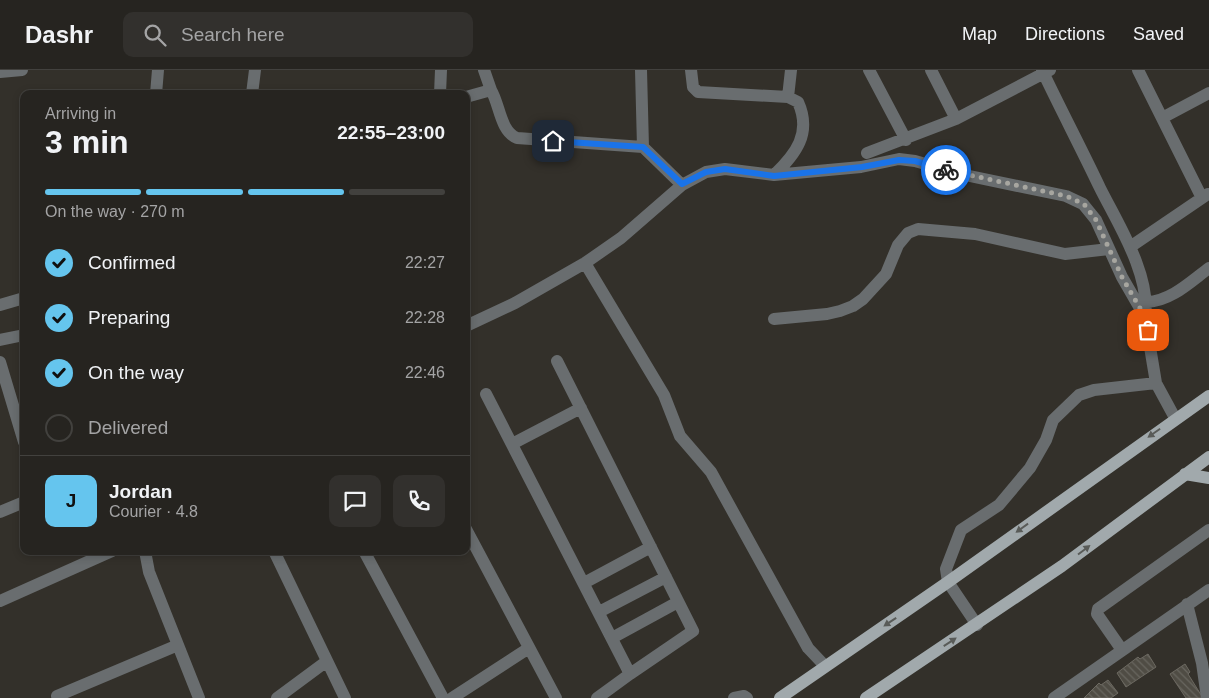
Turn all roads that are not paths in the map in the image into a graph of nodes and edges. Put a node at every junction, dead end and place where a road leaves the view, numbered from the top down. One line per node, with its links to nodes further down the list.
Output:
1 (22, 70): 13 (street)
2 (158, 70): 14 (street)
3 (255, 70): 15 (street)
4 (441, 70): 16 (street)
5 (484, 70): 17 (street)
6 (641, 70): 24 (street)
7 (691, 70): 20 (street)
8 (791, 70): 20 (street)
9 (869, 70): 23 (street)
10 (930, 70): 22 (street)
11 (1138, 70): 21 (street)
12 (1046, 71): 22 (street); 29 (street)
13 (0, 72)
14 (156, 90)
15 (252, 90)
16 (440, 90)
17 (491, 90): 19 (street); 24 (street)
18 (1209, 93): 21 (street)
19 (470, 96)
20 (788, 97): 26 (street)
21 (1162, 118): 28 (street)
22 (956, 119): 23 (street)
23 (906, 140): 25 (street)
24 (643, 147): 27 (street)
25 (867, 153)
26 (774, 176): 27 (street); 30 (street)
27 (682, 184): 31 (street)
28 (1205, 196): 29 (street)
29 (1130, 247): 34 (street)
30 (1109, 249): 36 (street); 37 (street)
31 (585, 263): 38 (street); 76 (street)
32 (1209, 268): 34 (street)
33 (20, 299): 35 (street)
34 (1147, 302): 36 (street)
35 (0, 305)
36 (1145, 317): 43 (street)
37 (774, 319)
38 (470, 324)
39 (20, 336): 40 (street)
40 (0, 340)
41 (557, 361): 46 (street)
42 (0, 362): 48 (street)
43 (1156, 383): 47 (street); 63 (street)
44 (486, 394): 49 (street)
45 (1209, 396): 47 (main road)
46 (581, 408): 49 (street); 57 (street)
47 (1175, 418): 63 (main road, one-way to 63)
48 (20, 429)
49 (512, 444): 64 (street)
50 (1209, 457): 51 (main road)
51 (1185, 474): 52 (main road); 70 (main road, one-way to 51)
52 (1209, 478)
53 (20, 504): 54 (street)
54 (0, 512)
55 (1209, 530): 74 (street)
56 (470, 537): 73 (street)
57 (651, 547): 62 (street); 64 (street)
58 (103, 555): 66 (street)
59 (146, 555): 72 (street)
60 (276, 555): 75 (street)
61 (366, 555): 82 (street)
62 (666, 577): 67 (street); 69 (street)
63 (948, 582): 70 (street); 76 (main road, one-way to 76)
64 (584, 583): 69 (street)
65 (1209, 590): 68 (street)
66 (0, 601)
67 (678, 602): 71 (street); 77 (street)
68 (1187, 604): 74 (street); 91 (street)
69 (599, 612): 71 (street)
70 (977, 625): 89 (main road, one-way to 70)
71 (612, 638): 77 (street)
72 (178, 645): 78 (street); 79 (street)
73 (529, 648): 83 (street); 84 (street)
74 (1122, 650): 90 (street)
75 (326, 661): 80 (street); 81 (street)
76 (825, 666): 88 (main road)
77 (630, 674): 85 (street)
78 (55, 697)
79 (199, 698)
80 (277, 698)
81 (345, 698)
82 (443, 698)
83 (452, 698)
84 (556, 698)
85 (597, 698)
86 (734, 698): 87 (street)
87 (747, 698)
88 (780, 698)
89 (866, 698)
90 (1054, 698)
91 (1207, 698)

